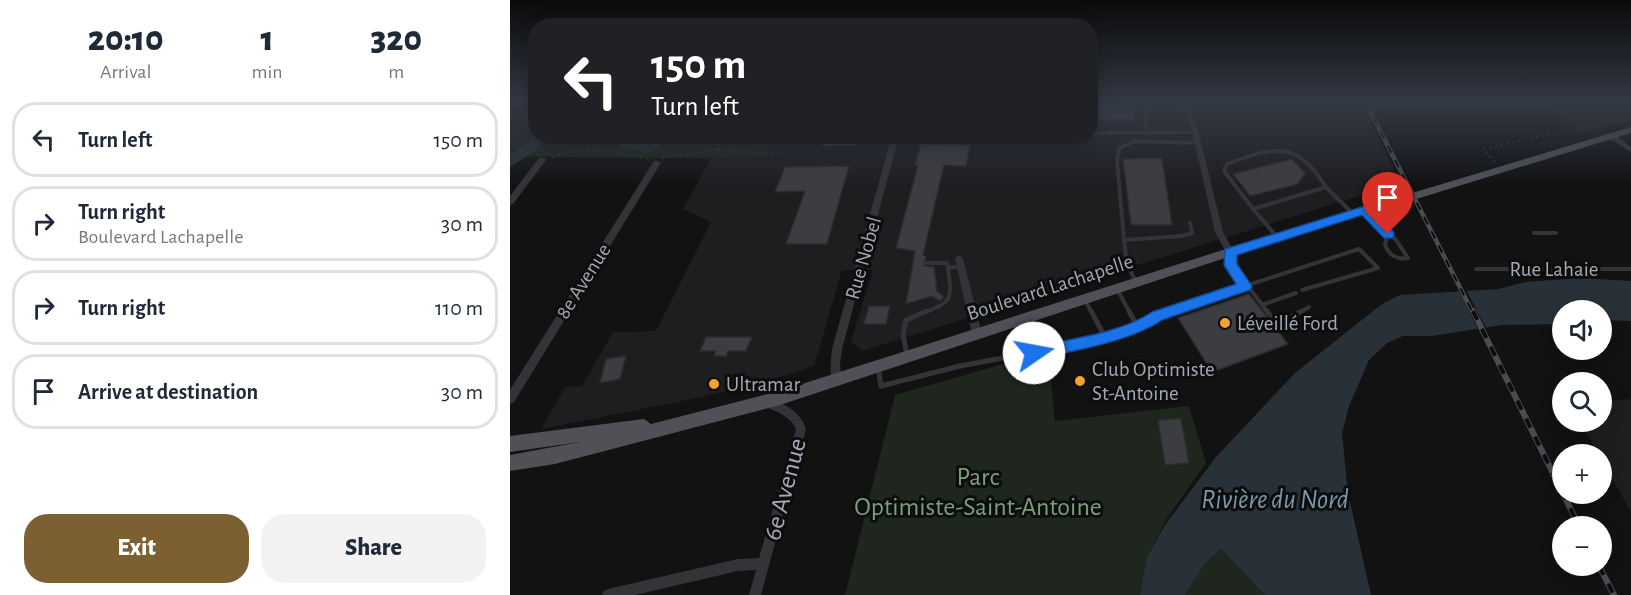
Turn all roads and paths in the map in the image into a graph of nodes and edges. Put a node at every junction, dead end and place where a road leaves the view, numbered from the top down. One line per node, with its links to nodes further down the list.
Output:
1 (1565, 131): 15 (path)
2 (1628, 131): 6 (main road, Boulevard Lachapelle)
3 (1196, 132): 5 (lane); 7 (street)
4 (1098, 133): 5 (lane)
5 (1148, 133)
6 (1611, 136): 11 (street); 15 (main road, Boulevard Lachapelle)
7 (1199, 143): 25 (lane); 26 (street)
8 (719, 144): 10 (path)
9 (894, 144): 45 (street, Rue Nobel)
10 (716, 150): 12 (path); 14 (path)
11 (1631, 150)
12 (783, 154)
13 (542, 160): 14 (path); 17 (street)
14 (657, 163): 46 (street, 8e Avenue)
15 (1503, 168): 19 (main road, Boulevard Lachapelle)
16 (1326, 187): 18 (lane); 18 (lane); 19 (lane)
17 (510, 202)
18 (1253, 209): 24 (lane)
19 (1359, 212): 23 (lane); 24 (main road, Boulevard Lachapelle)
20 (1190, 224): 25 (lane)
21 (1556, 232): 22 (lane)
22 (1534, 233)
23 (1388, 234): 23 (lane)
24 (1277, 237): 26 (main road, Boulevard Lachapelle)
25 (1124, 240): 32 (lane)
26 (1230, 252): 32 (main road, Boulevard Lachapelle); 33 (lane)
27 (960, 262): 29 (lane); 41 (street)
28 (927, 263): 29 (lane)
29 (948, 268): 43 (lane)
30 (1476, 269): 31 (lane, Rue Lahaie)
31 (1631, 269)
32 (1136, 282): 34 (main road, Boulevard Lachapelle)
33 (1245, 286): 35 (lane); 38 (lane); 40 (lane)
34 (1117, 289): 37 (main road, Boulevard Lachapelle); 40 (lane)
35 (1302, 290)
36 (1296, 293): 38 (lane)
37 (1085, 299): 41 (main road, Boulevard Lachapelle); 42 (lane)
38 (1262, 305): 39 (lane)
39 (1309, 307)
40 (1137, 326): 42 (lane)
41 (977, 334): 43 (main road, Boulevard Lachapelle)
42 (1105, 337): 44 (lane)
43 (907, 357): 44 (main road, Boulevard Lachapelle)
44 (878, 367): 45 (main road, Boulevard Lachapelle)
45 (837, 380): 47 (main road, Boulevard Lachapelle)
46 (510, 399)
47 (765, 402): 48 (main road, Boulevard Lachapelle); 51 (street, 6e Avenue)
48 (700, 419): 49 (main road, Boulevard Lachapelle); 50 (main road, Boulevard Lachapelle)
49 (510, 444)
50 (510, 463)
51 (763, 564): 52 (street); 53 (street, 6e Avenue)
52 (608, 595)
53 (754, 595)

